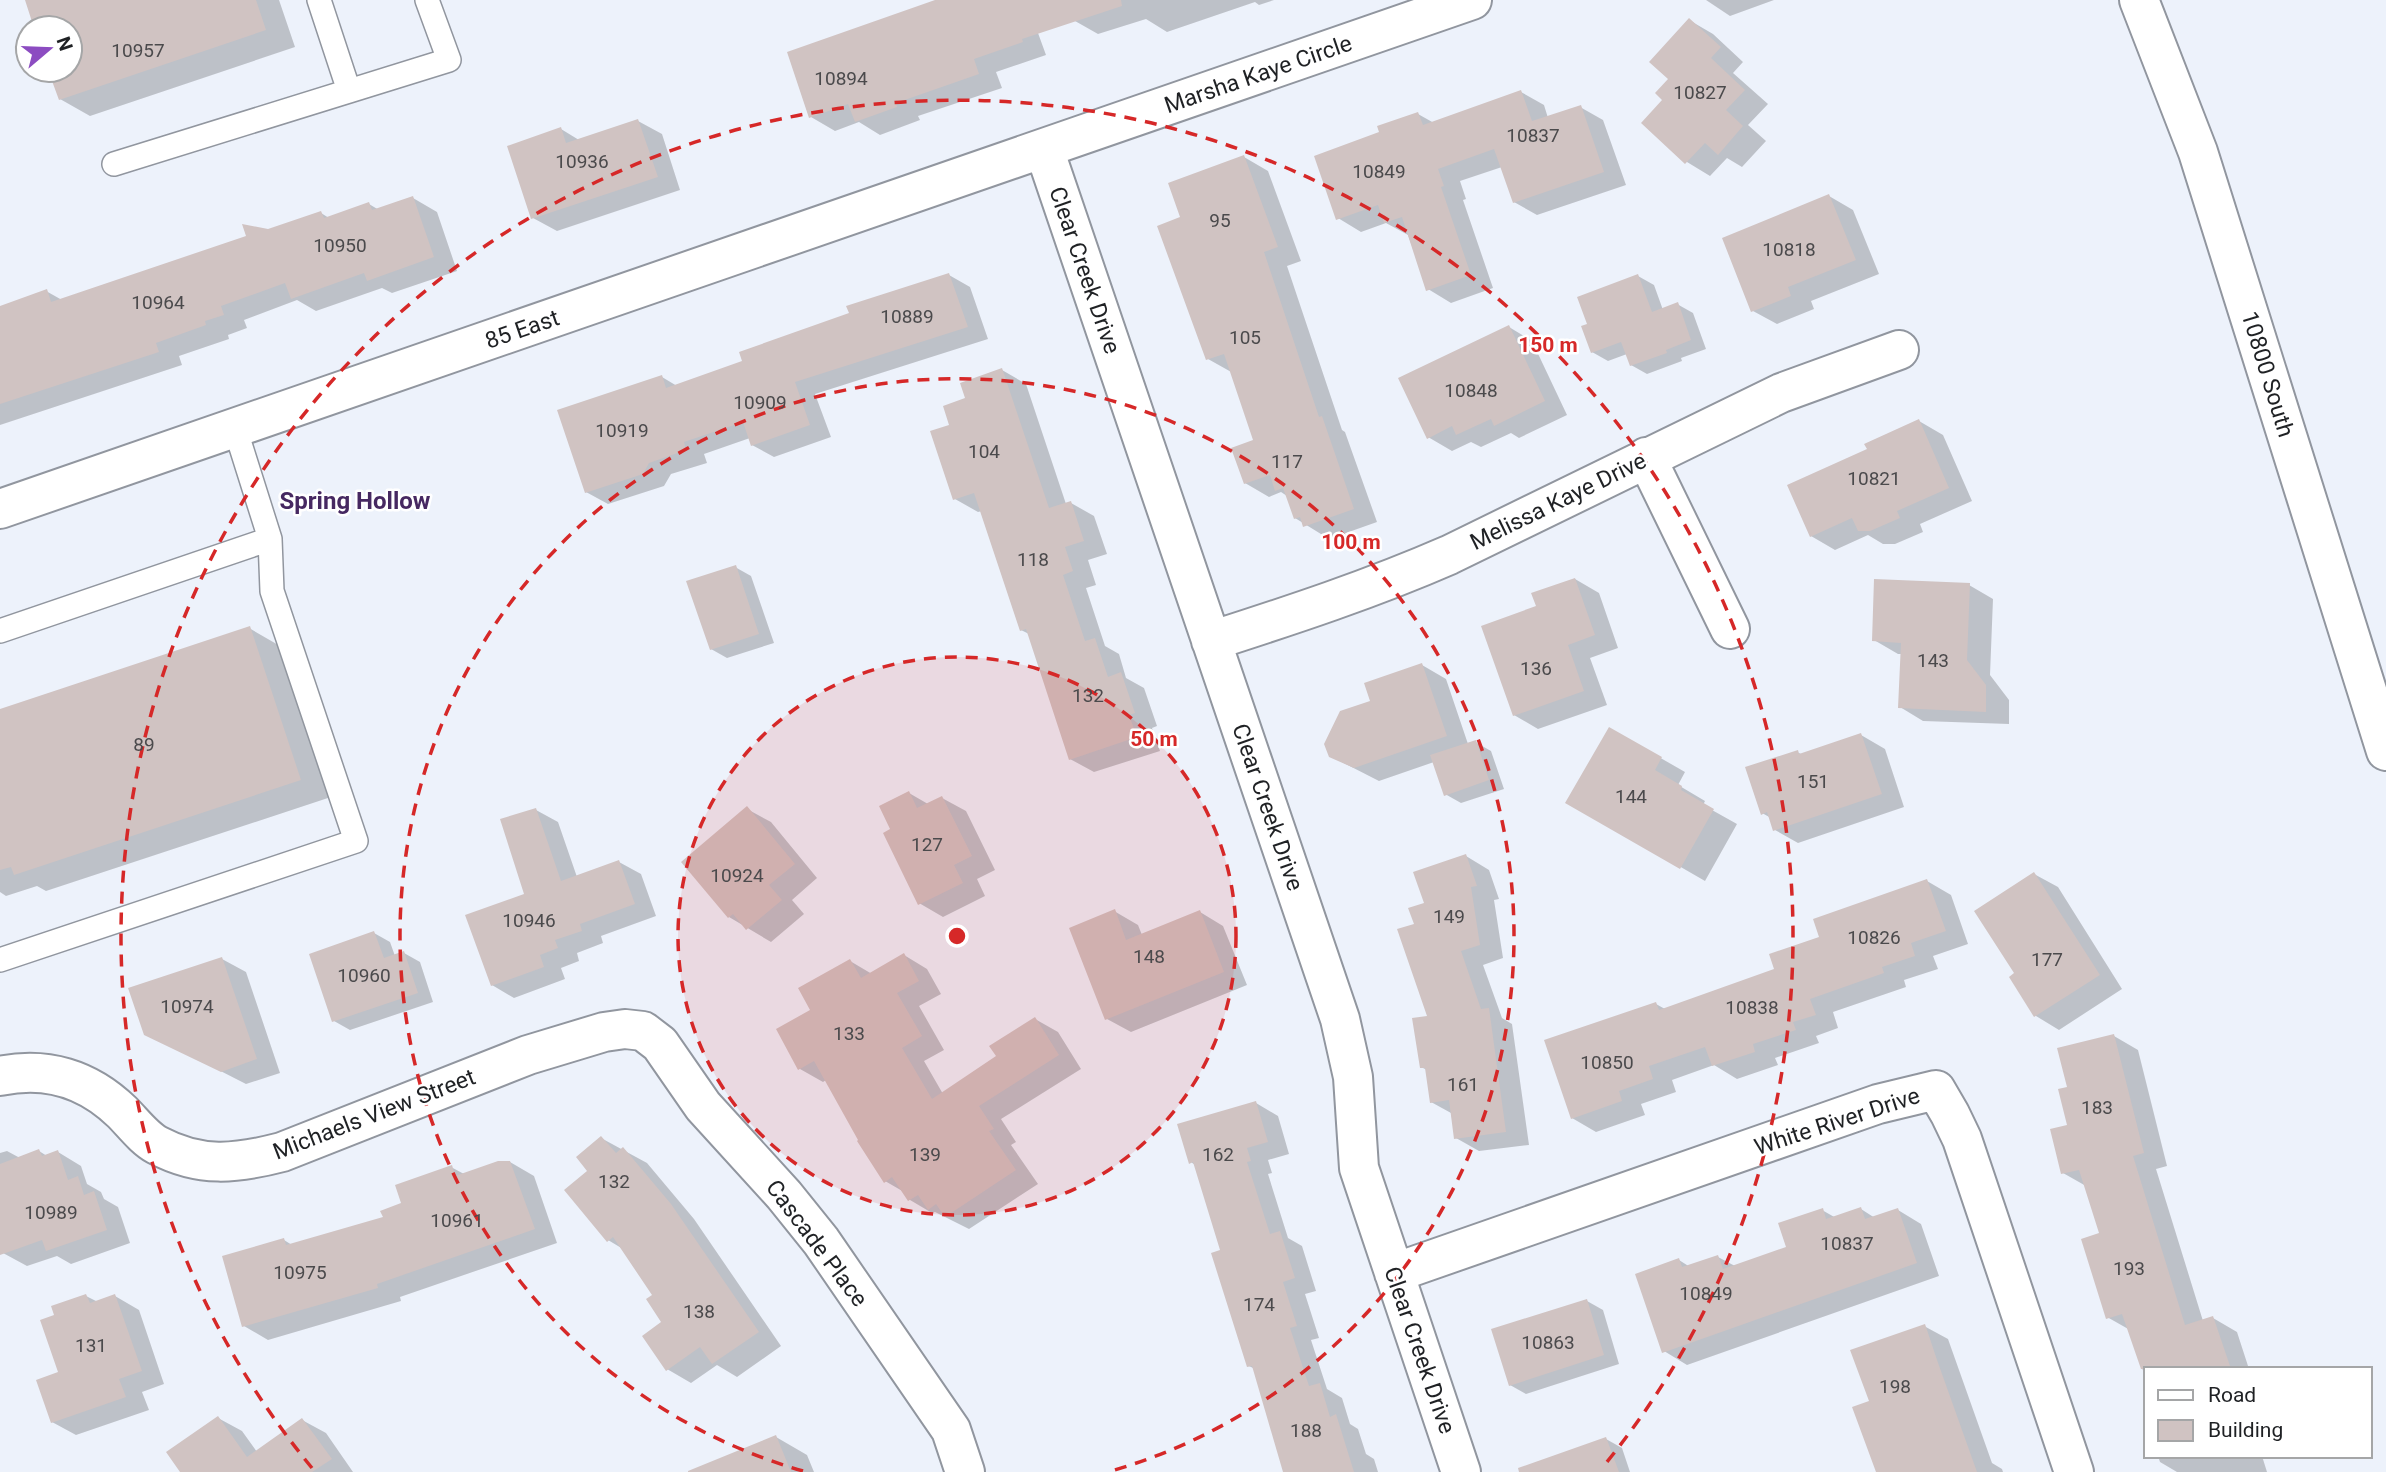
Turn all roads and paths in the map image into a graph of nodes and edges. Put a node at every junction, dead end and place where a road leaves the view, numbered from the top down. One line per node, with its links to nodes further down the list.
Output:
1 (319, 0): 5 (lane)
2 (427, 0): 5 (lane)
3 (1472, 0): 6 (street, Marsha Kaye Circle)
4 (2139, 0): 16 (street, 10800 South)
5 (349, 91): 7 (lane)
6 (1044, 149): 9 (street, 85 East); 15 (street, Clear Creek Drive)
7 (114, 164)
8 (1899, 350): 10 (street, Melissa Kaye Drive)
9 (234, 428): 11 (street, 85 East); 12 (lane)
10 (1647, 457): 13 (street); 15 (street, Melissa Kaye Drive)
11 (0, 509)
12 (270, 539): 14 (lane); 17 (lane)
13 (1730, 629)
14 (0, 631)
15 (1211, 640): 20 (street, Clear Creek Drive)
16 (2386, 751)
17 (0, 960)
18 (643, 1031): 19 (street, Michaels View Street); 21 (street, Cascade Place)
19 (0, 1076)
20 (1394, 1273): 22 (street, Clear Creek Drive); 23 (street, White River Drive)
21 (965, 1472)
22 (1461, 1472)
23 (2074, 1472)

